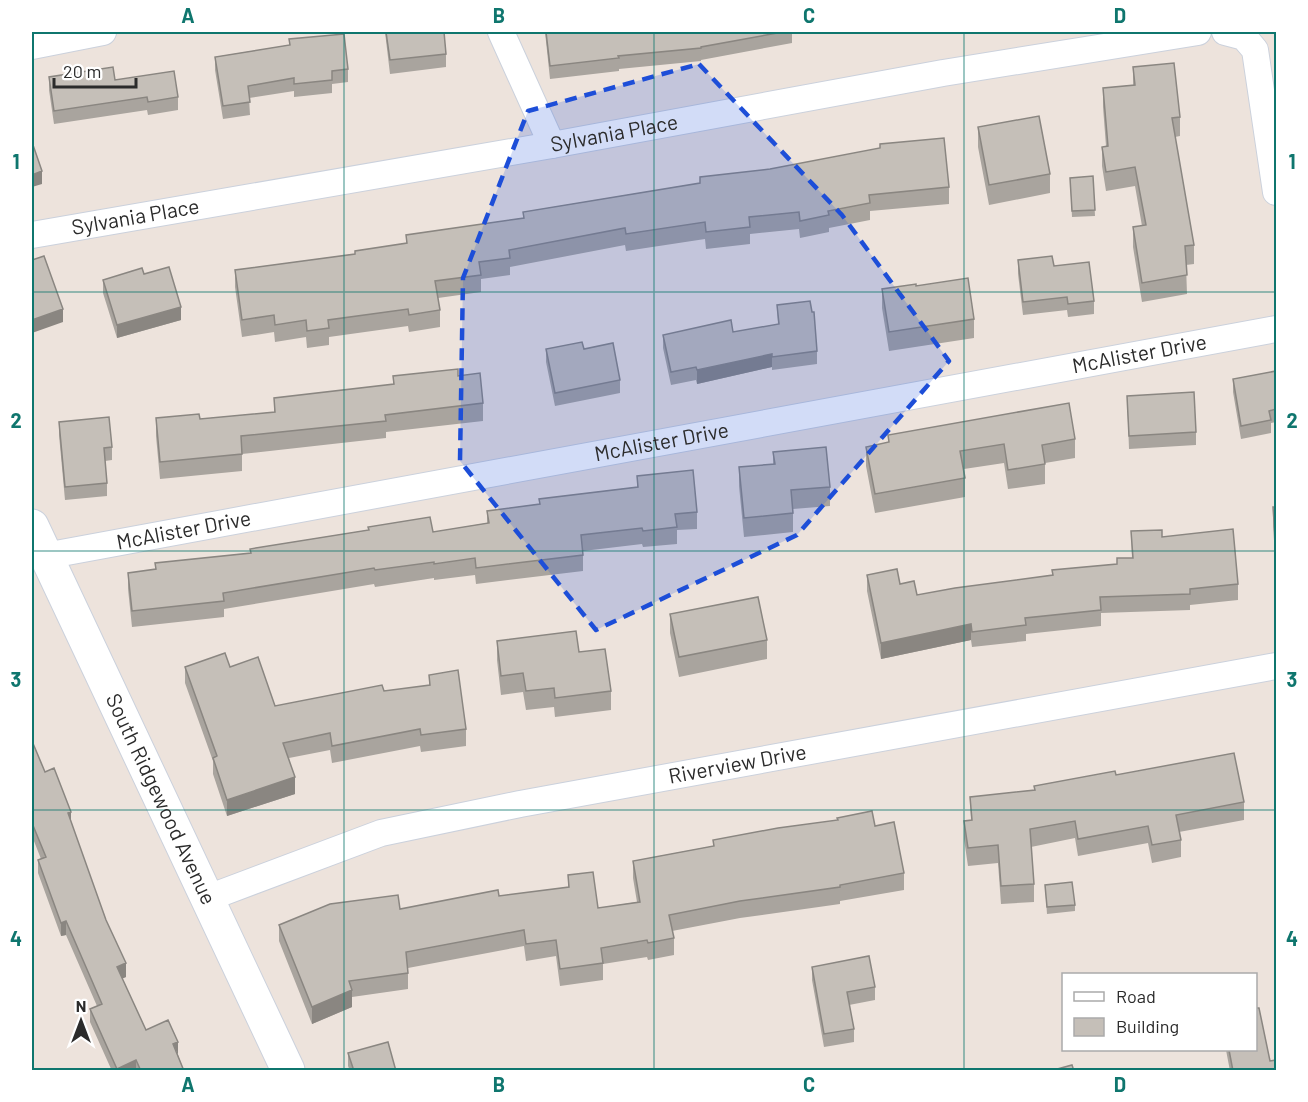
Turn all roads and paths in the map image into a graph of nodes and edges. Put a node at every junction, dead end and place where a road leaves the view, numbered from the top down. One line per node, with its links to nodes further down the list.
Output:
1 (103, 32): 5 (street)
2 (501, 32): 6 (street)
3 (1198, 32): 6 (street, Sylvania Place)
4 (1225, 32): 7 (street)
5 (32, 46)
6 (552, 145): 8 (street, Sylvania Place)
7 (1276, 184)
8 (32, 235)
9 (1276, 329): 11 (street, McAlister Drive)
10 (32, 526): 11 (street, South Ridgewood Avenue)
11 (45, 556): 13 (street, South Ridgewood Avenue)
12 (1276, 666): 13 (street, Riverview Drive)
13 (207, 898): 14 (street, South Ridgewood Avenue)
14 (288, 1071)

